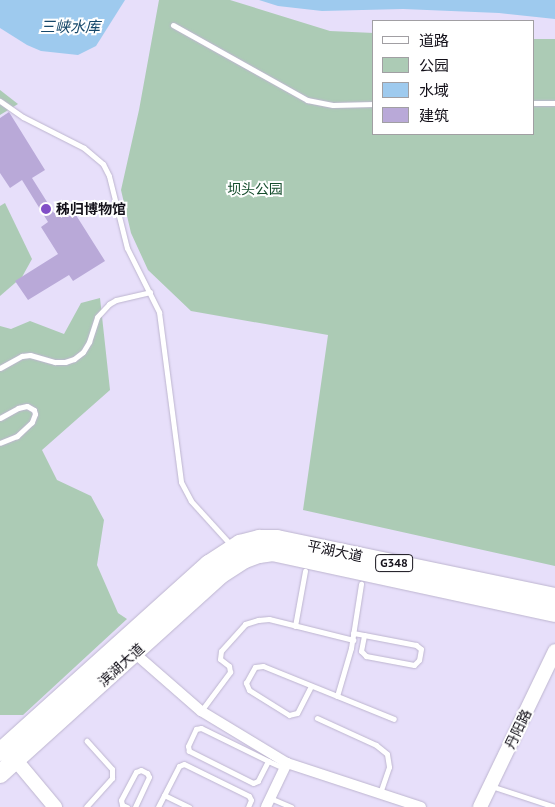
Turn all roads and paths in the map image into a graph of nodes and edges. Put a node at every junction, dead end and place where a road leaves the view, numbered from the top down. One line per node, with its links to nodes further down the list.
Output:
1 (173, 24): 5 (lane)
2 (0, 101): 6 (lane)
3 (535, 103): 4 (lane)
4 (555, 103)
5 (372, 104)
6 (150, 292): 7 (lane); 10 (lane)
7 (0, 368)
8 (0, 418): 9 (lane)
9 (0, 443)
10 (239, 553): 13 (highway, 平湖大道 / G348); 14 (highway, 平湖大道 / G348); 18 (highway, 滨湖大道 / G348)
11 (305, 571): 15 (lane)
12 (361, 584): 17 (lane)
13 (555, 597)
14 (555, 613)
15 (295, 626): 17 (lane); 22 (lane)
16 (364, 635): 16 (lane); 17 (lane)
17 (353, 636): 21 (lane)
18 (128, 648): 22 (street); 26 (highway, 滨湖大道 / G348)
19 (555, 651): 30 (main road, 丹阳路)
20 (312, 686): 20 (lane); 21 (lane)
21 (337, 696): 24 (lane)
22 (201, 711): 28 (street)
23 (317, 718): 32 (lane)
24 (394, 719)
25 (87, 741): 35 (lane)
26 (7, 753): 29 (highway, 滨湖大道 / G348); 34 (main road)
27 (268, 760): 27 (lane); 28 (lane)
28 (286, 766): 32 (street); 33 (street)
29 (0, 774)
30 (490, 786): 43 (main road, 丹阳路); 44 (lane)
31 (164, 794): 38 (lane); 39 (lane); 40 (lane)
32 (380, 794): 42 (street)
33 (268, 802): 41 (lane)
34 (55, 807)
35 (86, 807)
36 (127, 807): 37 (lane)
37 (134, 807)
38 (158, 807)
39 (189, 807)
40 (248, 807)
41 (291, 807)
42 (421, 807)
43 (480, 807)
44 (555, 807)

